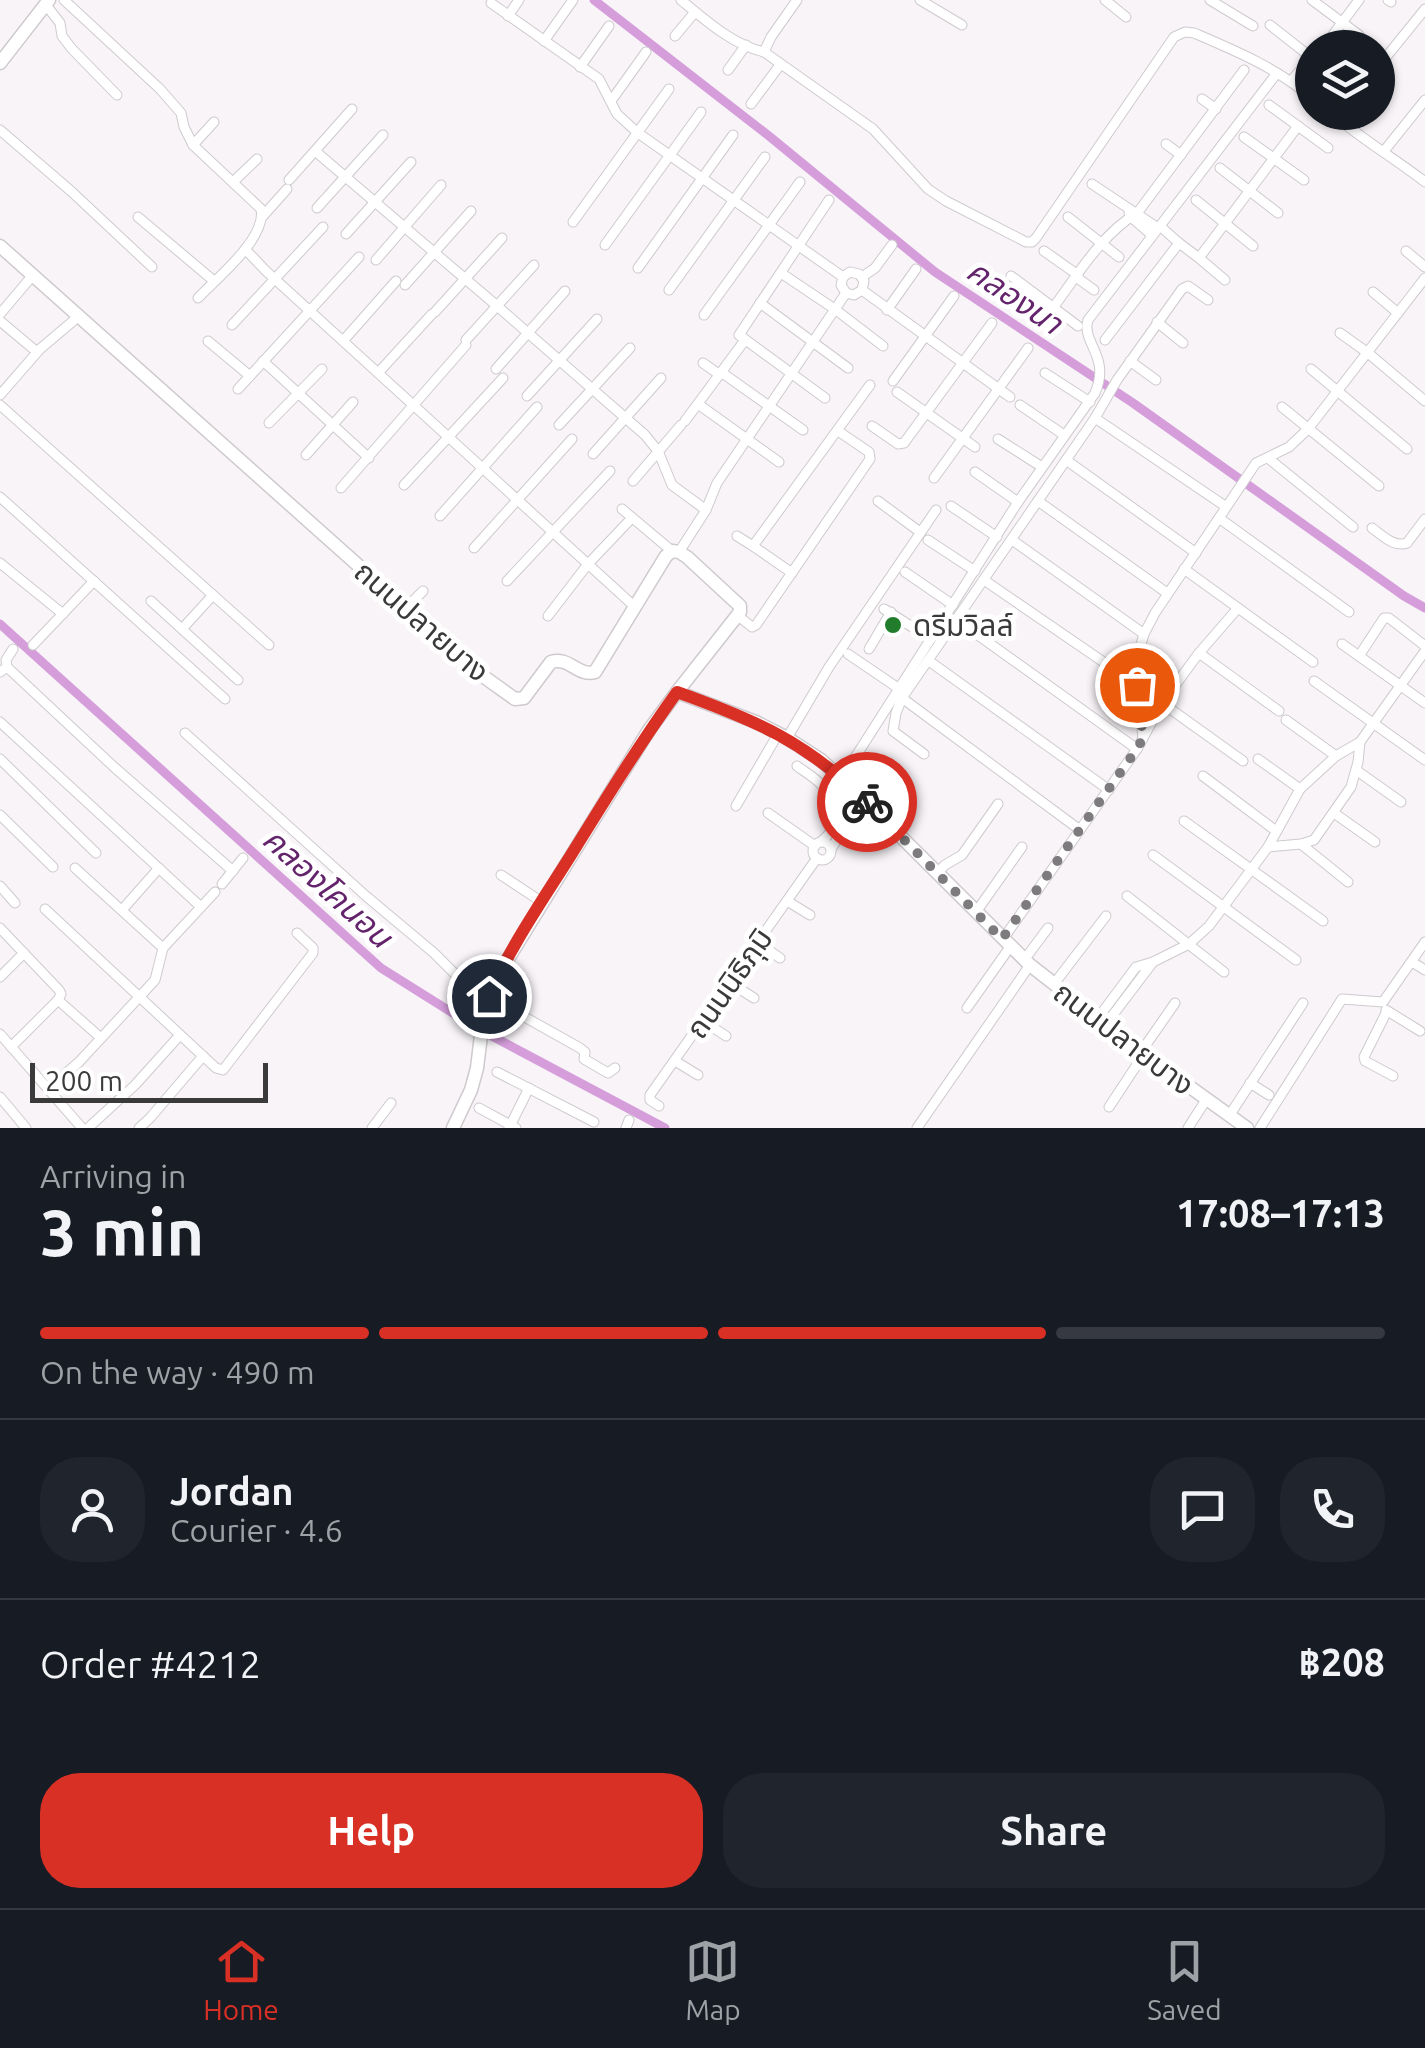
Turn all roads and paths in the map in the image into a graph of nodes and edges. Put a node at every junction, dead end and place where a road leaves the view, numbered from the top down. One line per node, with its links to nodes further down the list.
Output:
1 (64, 0): 59 (street)
2 (519, 0): 15 (street)
3 (573, 0): 25 (street)
4 (681, 0): 14 (street)
5 (797, 0): 30 (street)
6 (920, 0): 18 (street)
7 (1105, 0): 16 (street)
8 (1210, 0): 21 (street)
9 (1312, 0): 17 (street)
10 (1359, 0): 17 (street)
11 (47, 2): 31 (street); 39 (street)
12 (491, 3): 15 (street)
13 (1425, 9): 28 (street)
14 (694, 12): 24 (street); 26 (street)
15 (508, 16): 25 (street)
16 (1126, 16)
17 (1342, 22): 22 (street); 23 (street)
18 (962, 25)
19 (1270, 25): 27 (street)
20 (609, 26): 33 (street)
21 (1253, 26)
22 (1336, 30)
23 (1353, 30)
24 (675, 36)
25 (544, 41): 33 (street)
26 (746, 45): 30 (street); 34 (street)
27 (1295, 46)
28 (1395, 46)
29 (646, 52): 41 (street)
30 (764, 52): 32 (street)
31 (3, 53)
32 (780, 65): 36 (street); 43 (street)
33 (580, 66): 41 (street)
34 (728, 70)
35 (1244, 70): 47 (street)
36 (1277, 73): 37 (street); 96 (street)
37 (1294, 83)
38 (669, 89): 54 (street)
39 (117, 95)
40 (1202, 99): 47 (street)
41 (611, 100): 54 (street)
42 (1425, 100): 62 (street)
43 (750, 104)
44 (1270, 105): 49 (street)
45 (352, 110): 61 (street)
46 (701, 112): 63 (street)
47 (1217, 112): 64 (street)
48 (214, 122): 59 (street)
49 (1295, 124)
50 (0, 130): 116 (street)
51 (1295, 130): 66 (street)
52 (1303, 130): 60 (street)
53 (1352, 130): 62 (street)
54 (638, 133): 63 (street); 91 (street)
55 (383, 134): 71 (street)
56 (733, 135): 72 (street)
57 (1244, 137): 66 (street)
58 (1166, 144): 64 (street)
59 (193, 145): 74 (street)
60 (1328, 148)
61 (315, 151): 71 (street); 88 (street)
62 (1384, 151): 76 (street)
63 (670, 156): 72 (street); 101 (street)
64 (1180, 156): 69 (street); 86 (street)
65 (765, 157): 80 (street)
66 (1274, 157): 73 (street); 79 (street)
67 (256, 159): 74 (street)
68 (411, 162): 83 (street)
69 (1190, 166)
70 (1220, 168): 79 (street)
71 (345, 177): 83 (street); 84 (street)
72 (702, 178): 80 (street); 117 (street)
73 (1304, 180)
74 (233, 182): 88 (street)
75 (800, 182): 93 (street)
76 (1425, 182)
77 (1092, 184): 86 (street)
78 (441, 186): 95 (street)
79 (1248, 191): 87 (street); 92 (street)
80 (734, 200): 93 (street); 130 (street)
81 (830, 200): 103 (street)
82 (1196, 200): 92 (street)
83 (374, 202): 95 (street); 97 (street)
84 (317, 208)
85 (471, 212): 109 (street)
86 (1132, 213): 96 (street); 100 (street)
87 (1278, 213)
88 (263, 216): 106 (street)
89 (138, 217): 129 (street)
90 (1068, 217): 100 (street)
91 (574, 222)
92 (1224, 223): 105 (street); 112 (street)
93 (768, 225): 103 (street); 148 (street)
94 (322, 227): 124 (street)
95 (404, 228): 109 (street); 113 (street)
96 (1156, 230): 104 (street); 199 (street)
97 (346, 234)
98 (502, 238): 127 (street)
99 (892, 244): 125 (street)
100 (1102, 244): 110 (street); 122 (street)
101 (605, 245)
102 (0, 246): 120 (street, ถนนปลายบาง)
103 (799, 246): 119 (street); 123 (street)
104 (1177, 246): 112 (street); 140 (street)
105 (1252, 246)
106 (245, 249): 124 (street); 129 (street)
107 (1044, 251): 122 (street)
108 (1406, 251): 115 (street)
109 (434, 254): 127 (street); 163 (street)
110 (1119, 257)
111 (358, 258): 143 (street)
112 (1199, 258): 128 (street)
113 (376, 260)
114 (534, 265): 141 (street)
115 (1425, 266)
116 (152, 267)
117 (638, 268)
118 (916, 269): 145 (street)
119 (781, 273): 139 (street); 144 (street)
120 (32, 275): 149 (street, ถนนปลายบาง); 150 (street)
121 (1010, 276): 142 (street)
122 (1077, 276): 132 (street); 142 (street)
123 (843, 277): 125 (street); 135 (street)
124 (274, 278): 143 (street); 154 (street)
125 (862, 278): 131 (street)
126 (1425, 278): 147 (street)
127 (465, 279): 141 (street); 179 (street)
128 (1225, 280)
129 (214, 281): 137 (street)
130 (669, 290)
131 (862, 290): 135 (street); 145 (street)
132 (1094, 290)
133 (565, 291): 156 (street)
134 (1374, 292): 147 (street)
135 (846, 293): 144 (street)
136 (954, 296): 158 (street)
137 (198, 298)
138 (1208, 300): 152 (street)
139 (760, 303): 160 (street); 161 (street)
140 (1132, 304): 146 (street); 162 (street)
141 (496, 305): 156 (street); 203 (street)
142 (1054, 308): 155 (street)
143 (309, 310): 163 (street); 171 (street)
144 (836, 310): 161 (street); 165 (street)
145 (887, 310): 158 (street)
146 (1144, 312)
147 (1398, 312): 169 (street)
148 (704, 315)
149 (79, 316): 168 (street); 281 (street, ถนนปลายบาง)
150 (0, 318): 168 (street)
151 (597, 319): 170 (street)
152 (1158, 322): 164 (street); 172 (street)
153 (992, 323): 174 (street)
154 (232, 325)
155 (1078, 326)
156 (529, 333): 170 (street); 218 (street)
157 (1340, 333): 169 (street)
158 (925, 336): 174 (street); 185 (street)
159 (208, 340): 182 (street)
160 (745, 340): 180 (street); 181 (street)
161 (813, 340): 175 (street); 180 (street)
162 (1105, 340)
163 (343, 341): 179 (street)
164 (1183, 342)
165 (883, 346)
166 (630, 348): 189 (street)
167 (1028, 348): 187 (street)
168 (37, 352): 192 (street)
169 (1368, 353): 191 (street); 197 (street)
170 (560, 360): 189 (street); 194 (street)
171 (263, 361): 182 (street); 193 (street)
172 (1130, 361): 184 (street); 208 (street)
173 (703, 363): 181 (street)
174 (963, 363): 187 (street); 207 (street)
175 (848, 368)
176 (1311, 369): 191 (street)
177 (322, 370): 193 (street)
178 (1044, 372): 199 (street)
179 (378, 373): 203 (street)
180 (790, 373): 196 (street); 204 (street)
181 (721, 374): 200 (street); 204 (street)
182 (250, 376): 188 (street)
183 (661, 378): 209 (street)
184 (1156, 380)
185 (893, 381)
186 (870, 385): 216 (street)
187 (998, 388): 195 (street); 220 (street)
188 (238, 389)
189 (591, 389): 209 (street); 211 (street)
190 (898, 392): 207 (street)
191 (1339, 392): 214 (street); 224 (street)
192 (0, 394)
193 (298, 394): 210 (street); 212 (street)
194 (527, 396)
195 (1010, 397)
196 (825, 398)
197 (1425, 401)
198 (353, 402): 212 (street)
199 (1090, 402): 217 (street)
200 (698, 404): 219 (street); 225 (street)
201 (0, 405): 277 (street)
202 (1020, 405): 217 (street)
203 (414, 406): 218 (street); 228 (street)
204 (768, 406): 215 (street); 219 (street)
205 (537, 407): 232 (street)
206 (1282, 407): 214 (street)
207 (927, 413): 213 (street); 220 (street)
208 (1095, 418): 230 (street); 246 (street)
209 (626, 419): 225 (street); 226 (street)
210 (270, 423)
211 (558, 424)
212 (332, 425): 227 (street); 228 (street)
213 (872, 426)
214 (1308, 429): 229 (street); 239 (street)
215 (803, 430)
216 (838, 431): 262 (street); 271 (street)
217 (1064, 435): 233 (street)
218 (448, 436): 232 (street); 238 (street)
219 (745, 438): 231 (street); 249 (street)
220 (963, 438): 223 (street); 236 (street)
221 (572, 439): 242 (street)
222 (998, 439): 233 (street)
223 (975, 447)
224 (1407, 449)
225 (658, 451): 237 (street); 249 (street)
226 (592, 454)
227 (306, 456)
228 (368, 458): 240 (street)
229 (1268, 458): 246 (street); 255 (street)
230 (1066, 460): 243 (street); 265 (street)
231 (779, 462)
232 (482, 468): 242 (street); 251 (street)
233 (1042, 468): 245 (street)
234 (610, 472): 257 (street)
235 (975, 472): 245 (street)
236 (934, 478)
237 (632, 480)
238 (404, 486)
239 (1379, 486)
240 (342, 488)
241 (0, 497): 273 (street)
242 (517, 500): 257 (street); 263 (street)
243 (1038, 500): 261 (street); 276 (street)
244 (878, 502): 259 (street)
245 (1018, 502): 260 (street)
246 (1227, 503): 252 (street)
247 (952, 506): 260 (street)
248 (622, 509): 264 (street)
249 (706, 510): 264 (street)
250 (936, 510): 259 (street)
251 (440, 516)
252 (1219, 518): 265 (street); 283 (street)
253 (1425, 520): 256 (street)
254 (628, 522): 267 (street)
255 (1353, 527)
256 (1372, 528)
257 (553, 532): 267 (street); 274 (street)
258 (737, 536): 262 (street)
259 (924, 536): 269 (street); 318 (street)
260 (997, 537): 269 (street)
261 (1012, 540): 272 (street); 289 (street)
262 (754, 546): 271 (street)
263 (474, 548)
264 (676, 552): 280 (street, ถนนปลายบาง); 285 (street)
265 (1196, 553): 268 (street)
266 (0, 564): 284 (street)
267 (588, 564): 280 (street); 286 (street)
268 (1184, 570): 276 (street); 282 (street)
269 (975, 571): 279 (street)
270 (905, 572): 279 (street)
271 (792, 573): 285 (street)
272 (984, 580): 287 (street); 305 (street)
273 (94, 581): 284 (street); 309 (street)
274 (507, 581)
275 (423, 591): 281 (street)
276 (1167, 593): 289 (street)
277 (212, 595): 288 (street); 293 (street)
278 (151, 601): 288 (street)
279 (953, 604): 290 (street)
280 (634, 606): 281 (street, ถนนปลายบาง)
281 (406, 608)
282 (1238, 608): 297 (street); 301 (street)
283 (1349, 612)
284 (62, 614): 292 (street)
285 (737, 615): 307 (street)
286 (548, 616)
287 (957, 620): 300 (street); 321 (street)
288 (182, 629): 303 (street)
289 (1144, 634): 305 (street)
290 (930, 639): 296 (street); 308 (street)
291 (1342, 644): 299 (street)
292 (33, 645)
293 (268, 645)
294 (1425, 648): 299 (street); 306 (street)
295 (13, 649): 302 (street)
296 (868, 649)
297 (1198, 653): 312 (street); 313 (street)
298 (848, 654): 308 (street)
299 (1358, 656): 306 (street)
300 (929, 661): 308 (street); 333 (street)
301 (1314, 662)
302 (4, 669): 359 (street)
303 (238, 680)
304 (1314, 682): 316 (street)
305 (1137, 685): 311 (street)
306 (1400, 686): 310 (street); 316 (street)
307 (677, 692): 318 (street, ถนนปลายบาง); 366 (street)
308 (900, 693): 322 (street); 331 (street); 343 (street)
309 (225, 699)
310 (1425, 703)
311 (1138, 704): 312 (street); 319 (street)
312 (1160, 707): 319 (street); 327 (street)
313 (1279, 711)
314 (1286, 720): 323 (street)
315 (0, 722): 357 (street)
316 (1373, 723): 320 (street); 326 (street)
317 (185, 733): 394 (street)
318 (783, 736): 331 (street, ถนนปลายบาง); 337 (street)
319 (1143, 738): 321 (street)
320 (1360, 742): 323 (street); 329 (street)
321 (1137, 749): 333 (street)
322 (924, 754)
323 (1336, 756): 332 (street)
324 (0, 759): 351 (street)
325 (1258, 759): 332 (street)
326 (1425, 760)
327 (1243, 762)
328 (797, 766): 341 (street)
329 (1356, 770): 335 (street); 340 (street)
330 (1203, 776): 344 (street)
331 (842, 778): 334 (street, ถนนปลายบาง)
332 (1300, 789): 344 (street)
333 (1109, 790): 343 (street)
334 (860, 796): 341 (street); 360 (street, ถนนปลายบาง)
335 (1401, 802)
336 (998, 804): 360 (street)
337 (736, 806)
338 (768, 813): 346 (street)
339 (0, 814): 355 (street)
340 (1334, 814): 345 (street); 347 (street)
341 (843, 821): 346 (street); 350 (street)
342 (1184, 821): 358 (street)
343 (1080, 830): 381 (street)
344 (1276, 831): 349 (street)
345 (1374, 842)
346 (818, 844): 350 (street); 354 (street)
347 (1301, 844): 349 (street); 362 (street)
348 (1022, 847): 372 (street)
349 (1268, 847): 358 (street)
350 (831, 849): 354 (street)
351 (96, 852)
352 (1153, 856): 369 (street)
353 (243, 858): 359 (street)
354 (818, 858): 365 (street, ถนนนิธิภุมิ)
355 (53, 867)
356 (75, 868): 371 (street)
357 (159, 868): 368 (street); 371 (street)
358 (1253, 868): 369 (street); 375 (street)
359 (232, 871): 368 (street)
360 (937, 873): 372 (street, ถนนปลายบาง)
361 (501, 875): 366 (street)
362 (1348, 882)
363 (0, 886): 367 (street)
364 (1128, 896): 382 (street)
365 (787, 901): 373 (street); 380 (street, ถนนนิธิภุมิ)
366 (542, 902): 394 (street)
367 (16, 903)
368 (201, 906): 383 (street)
369 (1224, 906): 382 (street); 386 (street)
370 (45, 909): 395 (street)
371 (122, 910): 383 (street)
372 (976, 912): 381 (street, ถนนปลายบาง)
373 (810, 915)
374 (1106, 916): 393 (street)
375 (1323, 920)
376 (0, 928): 384 (street)
377 (1048, 928): 387 (street)
378 (297, 933): 411 (street)
379 (1425, 942): 388 (street)
380 (758, 943): 385 (street); 392 (street, ถนนนิธิภุมิ)
381 (1006, 943): 387 (street, ถนนปลายบาง); 401 (street)
382 (1189, 944): 390 (street); 403 (street)
383 (164, 948): 395 (street)
384 (24, 953): 391 (street); 397 (street)
385 (780, 958)
386 (1296, 960)
387 (1027, 962): 393 (street, ถนนปลายบาง); 435 (street)
388 (1412, 962): 389 (street); 400 (street)
389 (1425, 970)
390 (1224, 972)
391 (0, 977)
392 (730, 982): 396 (street); 402 (street, ถนนนิธิภุมิ)
393 (1054, 984): 403 (street, ถนนปลายบาง)
394 (489, 996): 413 (street); 434 (street)
395 (139, 997): 406 (street); 408 (street)
396 (754, 998)
397 (58, 1000): 408 (street); 409 (street)
398 (1175, 1002): 410 (street)
399 (1302, 1003): 417 (street)
400 (1385, 1007): 404 (street); 416 (street); 438 (street)
401 (967, 1008)
402 (703, 1020): 407 (street); 412 (street, ถนนนิธิภุมิ)
403 (1102, 1021): 410 (street, ถนนปลายบาง)
404 (1420, 1031)
405 (0, 1034): 409 (street)
406 (180, 1035): 411 (street); 431 (street)
407 (726, 1036)
408 (101, 1038): 418 (street)
409 (12, 1047): 418 (street)
410 (1143, 1053): 422 (street, ถนนปลายบาง); 425 (street)
411 (202, 1056): 432 (street)
412 (675, 1061): 415 (street); 424 (street, ถนนนิธิภุมิ)
413 (615, 1068)
414 (497, 1072): 419 (street)
415 (698, 1075)
416 (1393, 1076)
417 (1250, 1083): 420 (street); 427 (street)
418 (48, 1088): 431 (street)
419 (529, 1088): 428 (street); 429 (street)
420 (1269, 1094)
421 (0, 1097): 430 (street)
422 (1206, 1100): 427 (street, ถนนปลายบาง); 436 (street)
423 (391, 1103): 433 (street)
424 (659, 1106)
425 (1109, 1107)
426 (479, 1108): 429 (street)
427 (1229, 1121): 437 (street, ถนนปลายบาง)
428 (594, 1122)
429 (512, 1127)
430 (26, 1128)
431 (85, 1128)
432 (139, 1128)
433 (372, 1128)
434 (453, 1128)
435 (917, 1128)
436 (1188, 1128)
437 (1247, 1128)
438 (1260, 1128)

